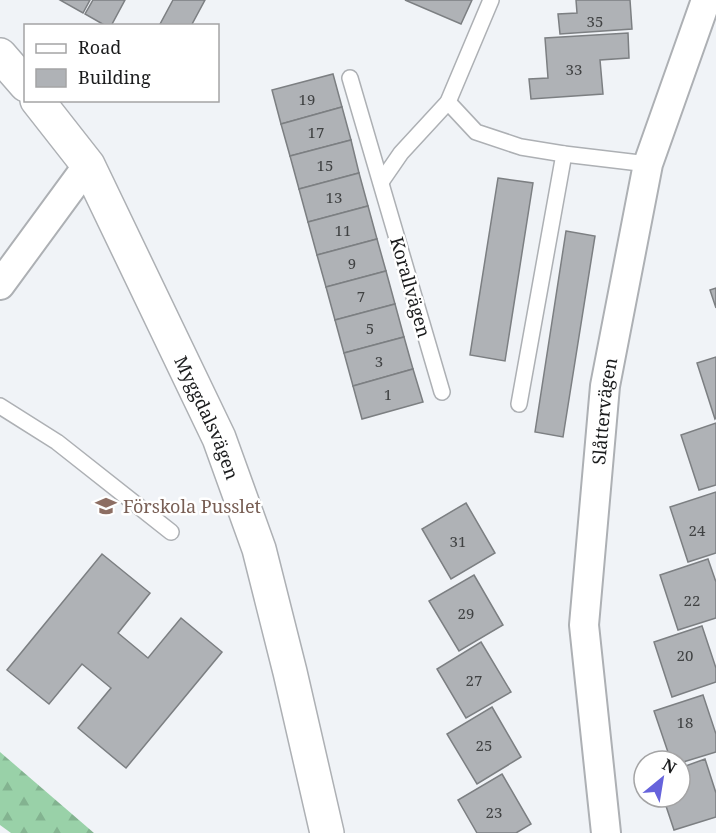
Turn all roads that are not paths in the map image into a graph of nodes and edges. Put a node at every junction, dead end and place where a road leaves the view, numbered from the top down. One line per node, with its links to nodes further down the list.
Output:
1 (491, 0): 7 (lane)
2 (706, 0): 9 (street, Slåttervägen)
3 (0, 56): 5 (street)
4 (350, 78): 11 (lane, Korallvägen)
5 (24, 83)
6 (40, 102): 10 (street, Myggdalsvägen)
7 (448, 102): 8 (lane); 11 (lane)
8 (564, 154): 9 (lane); 14 (lane)
9 (648, 164): 18 (street, Slåttervägen)
10 (88, 165): 12 (street); 17 (street, Myggdalsvägen)
11 (381, 182): 13 (lane, Korallvägen)
12 (0, 285)
13 (442, 392)
14 (519, 404)
15 (0, 405): 16 (lane)
16 (171, 532)
17 (327, 833)
18 (606, 833)

